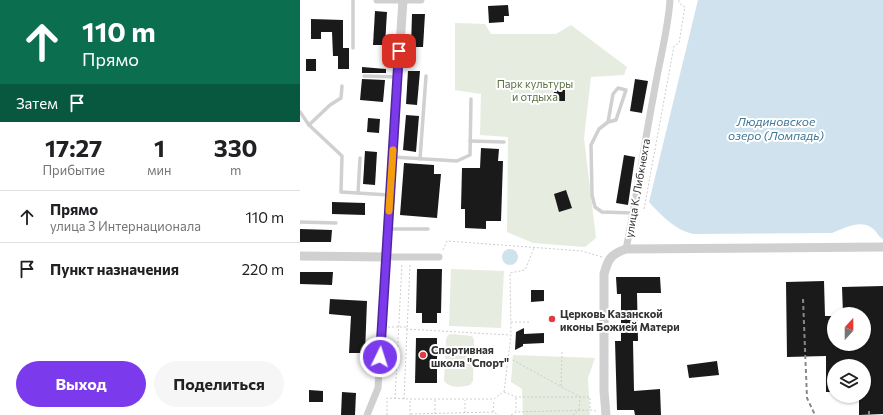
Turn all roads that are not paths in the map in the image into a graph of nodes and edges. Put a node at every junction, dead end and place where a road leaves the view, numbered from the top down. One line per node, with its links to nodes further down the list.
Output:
1 (353, 0): 6 (lane)
2 (377, 0): 3 (street)
3 (403, 0): 4 (street); 9 (street)
4 (421, 0)
5 (670, 0): 22 (street, улица К. Либкнехта)
6 (353, 48)
7 (364, 76): 9 (lane)
8 (426, 76): 19 (lane)
9 (397, 77): 17 (street)
10 (342, 86): 14 (lane)
11 (471, 99): 15 (lane)
12 (300, 112): 14 (lane)
13 (608, 122): 13 (lane); 22 (lane)
14 (309, 125): 20 (lane)
15 (470, 140): 16 (lane); 19 (lane)
16 (504, 142)
17 (392, 157): 19 (lane); 21 (street)
18 (360, 158): 20 (lane)
19 (420, 159)
20 (358, 193): 21 (lane)
21 (390, 195): 25 (street)
22 (633, 213): 28 (street, улица К. Либкнехта)
23 (300, 222): 24 (lane)
24 (336, 223)
25 (388, 229): 26 (lane); 30 (street)
26 (428, 229)
27 (883, 247): 28 (street)
28 (626, 249): 33 (street, улица К. Либкнехта)
29 (300, 256): 30 (street)
30 (386, 257): 31 (street); 32 (street)
31 (439, 257)
32 (366, 415)
33 (606, 415)

